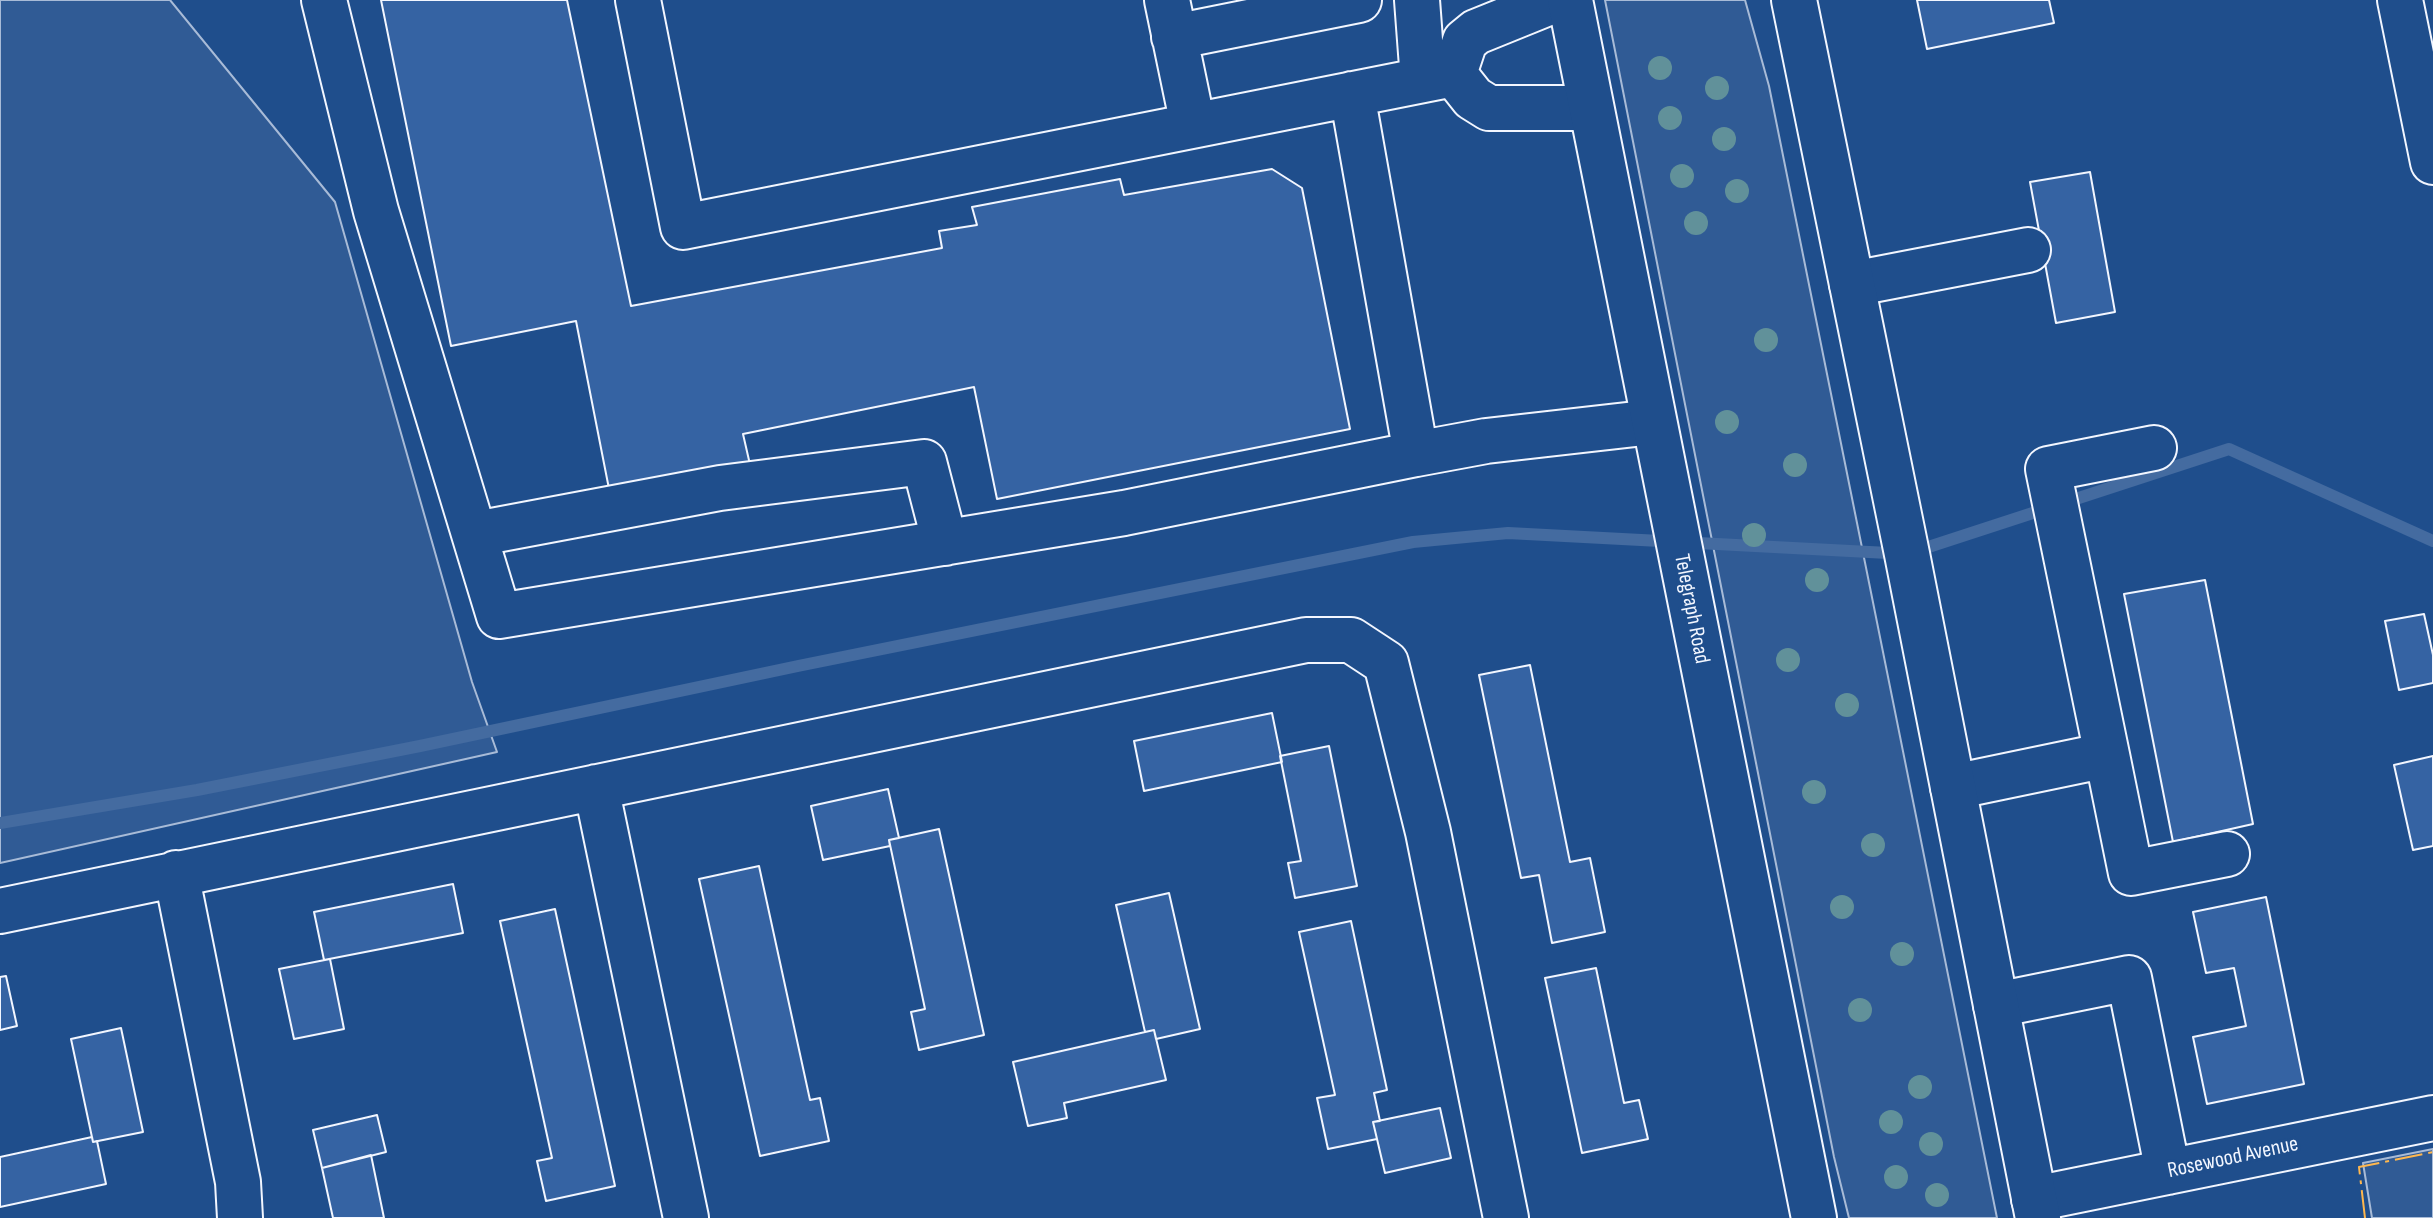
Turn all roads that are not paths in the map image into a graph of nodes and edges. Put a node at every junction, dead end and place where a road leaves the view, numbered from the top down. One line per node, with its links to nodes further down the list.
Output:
1 (324, 0): 20 (main road)
2 (638, 0): 13 (main road)
3 (1359, 0): 9 (main road)
4 (1417, 0): 10 (main road)
5 (1555, 0): 10 (main road)
6 (1570, 0): 12 (main road, Telegraph Road)
7 (1794, 0): 16 (main road)
8 (2400, 0): 14 (main road)
9 (1170, 19): 13 (main road)
10 (1438, 77): 11 (main road); 12 (main road)
11 (1352, 94): 13 (main road); 19 (main road)
12 (1591, 108): 17 (main road, Telegraph Road)
13 (1193, 125)
14 (2433, 162)
15 (2028, 250): 16 (main road)
16 (1852, 284): 24 (main road)
17 (1653, 422): 19 (main road); 35 (main road, Telegraph Road)
18 (2154, 448): 22 (main road)
19 (1416, 454): 21 (main road)
20 (475, 534): 21 (main road); 21 (main road)
21 (945, 543)
22 (2107, 755): 24 (main road); 25 (main road)
23 (596, 787): 26 (main road); 33 (main road); 34 (main road)
24 (1953, 787): 28 (main road)
25 (2227, 854)
26 (176, 873): 27 (main road); 32 (main road)
27 (0, 911)
28 (1996, 1005): 30 (main road); 31 (main road)
29 (2433, 1118): 30 (main road, Rosewood Avenue)
30 (2168, 1172): 31 (main road, Rosewood Avenue)
31 (2036, 1208)
32 (240, 1218)
33 (686, 1218)
34 (1506, 1218)
35 (1814, 1218)

